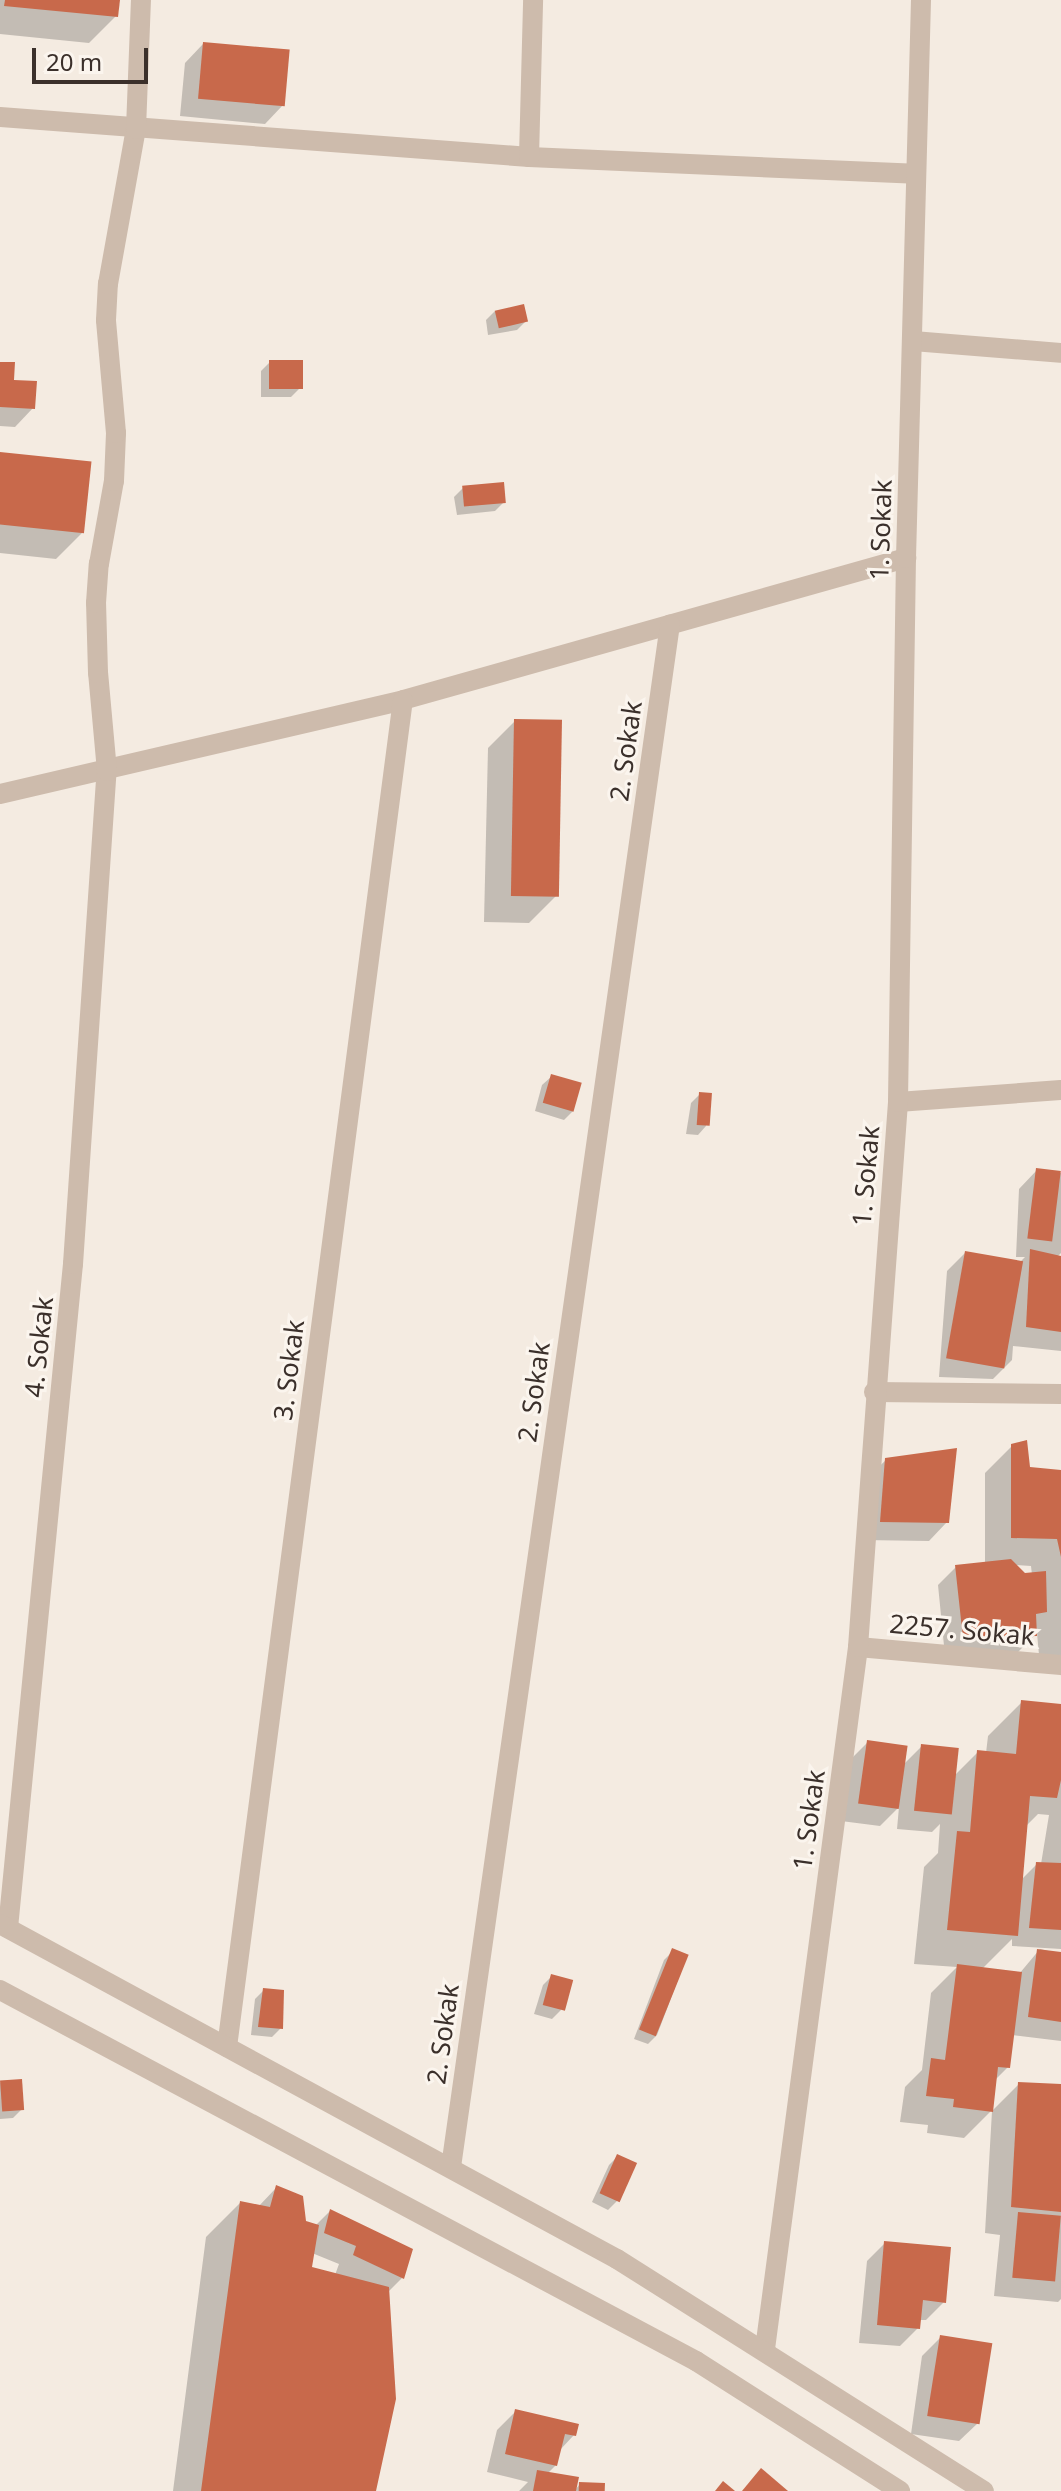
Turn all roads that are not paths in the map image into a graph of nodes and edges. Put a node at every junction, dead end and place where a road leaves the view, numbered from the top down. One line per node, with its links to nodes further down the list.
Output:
1 (141, 0): 5 (street, 4. Sokak)
2 (533, 0): 6 (street)
3 (921, 0): 7 (street, 1. Sokak)
4 (0, 117): 5 (street)
5 (136, 129): 6 (street); 13 (street, 4. Sokak)
6 (529, 157): 7 (street)
7 (915, 174): 8 (street, 1. Sokak)
8 (913, 341): 9 (street); 10 (street, 1. Sokak)
9 (1061, 353)
10 (906, 558): 11 (street); 16 (street, 1. Sokak)
11 (670, 624): 12 (street); 24 (street, 2. Sokak)
12 (403, 700): 13 (street); 23 (street, 3. Sokak)
13 (107, 771): 14 (street); 21 (street, 4. Sokak)
14 (0, 794)
15 (1061, 1090): 16 (street)
16 (898, 1102): 17 (street, 1. Sokak)
17 (874, 1392): 18 (street); 19 (street, 1. Sokak)
18 (1061, 1394)
19 (858, 1647): 20 (street, 2257. Sokak); 25 (street, 1. Sokak)
20 (1061, 1665)
21 (4, 1926): 23 (street)
22 (0, 1990): 26 (street)
23 (227, 2047): 24 (street)
24 (451, 2167): 25 (street)
25 (765, 2349): 27 (street)
26 (900, 2491)
27 (984, 2491)

